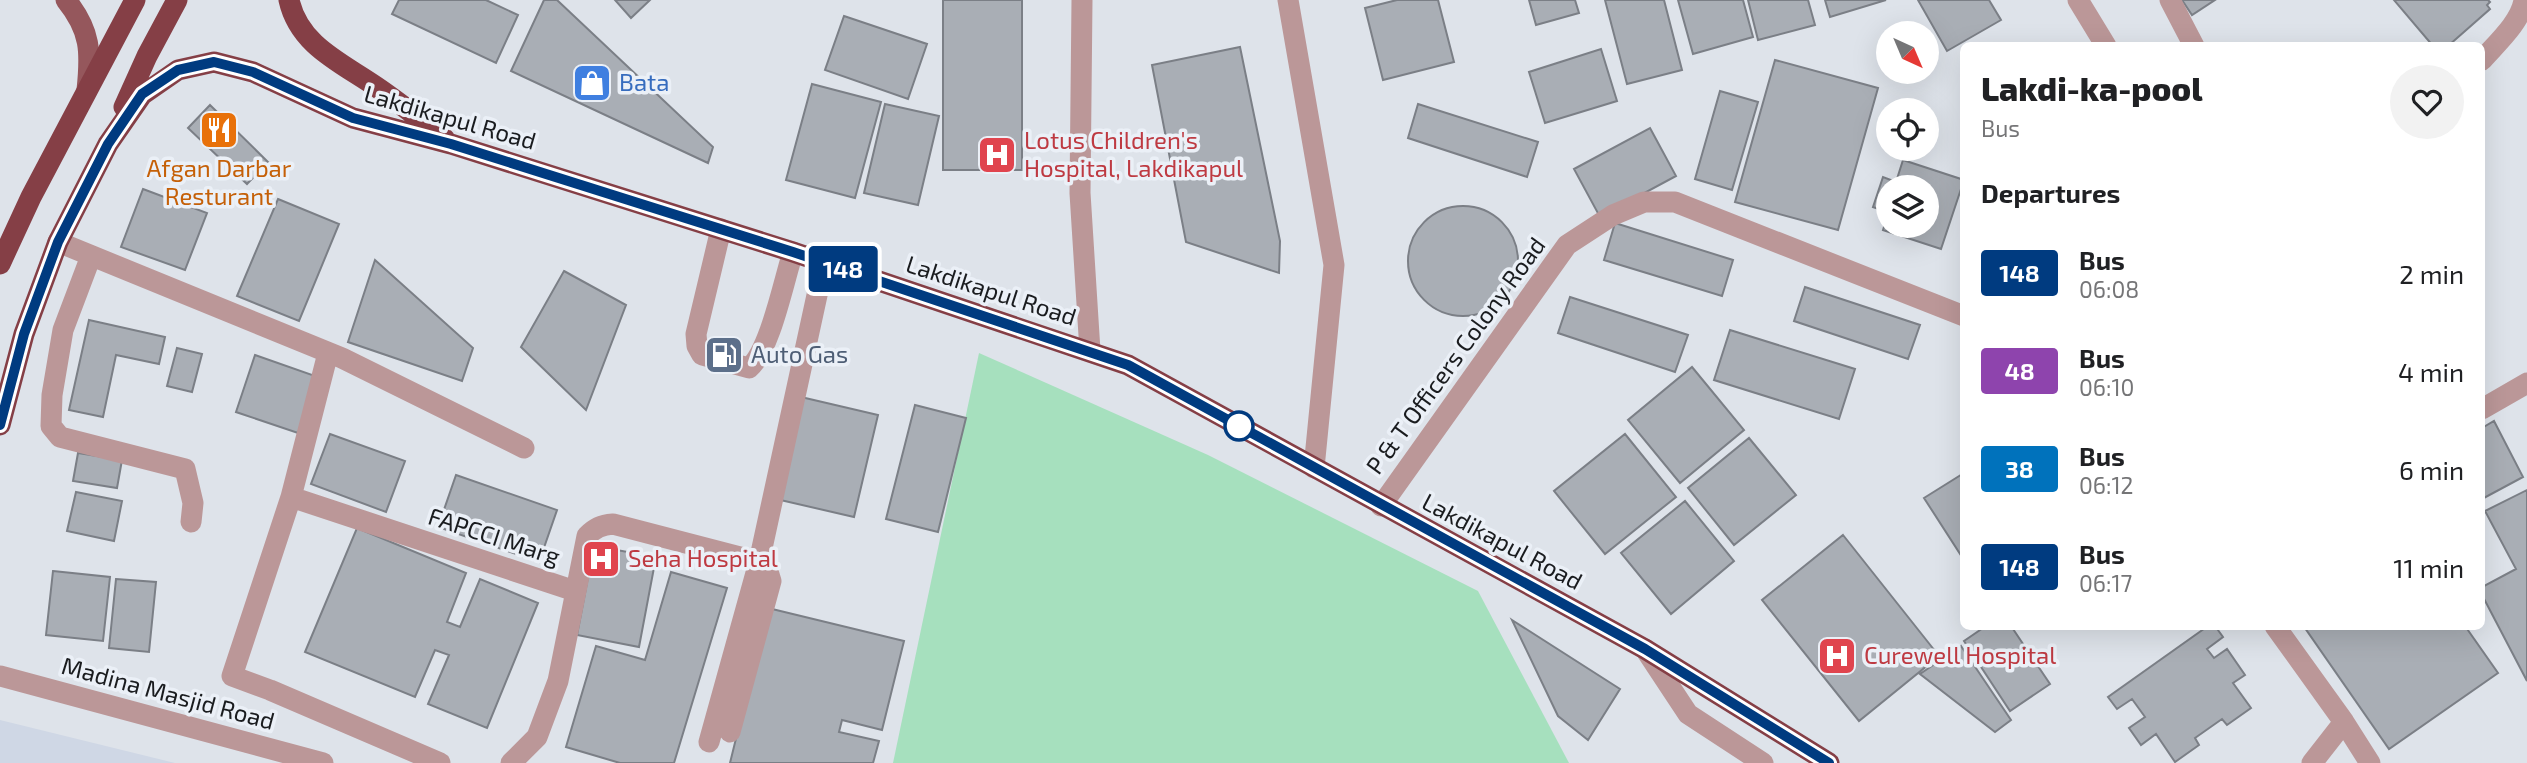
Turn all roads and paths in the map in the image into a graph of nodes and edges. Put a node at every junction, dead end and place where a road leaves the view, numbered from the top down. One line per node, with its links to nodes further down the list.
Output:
1 (66, 0): 13 (main road)
2 (135, 0): 13 (highway)
3 (177, 0): 14 (highway)
4 (289, 0): 15 (highway)
5 (1082, 0): 23 (street)
6 (1288, 0): 29 (street)
7 (2077, 0): 10 (street)
8 (2170, 0): 11 (street)
9 (2524, 0): 12 (street)
10 (2103, 42)
11 (2192, 42)
12 (2485, 57)
13 (87, 90): 21 (highway)
14 (108, 144): 15 (highway, Lakdikapul Road); 17 (highway, Lakdikapul Road)
15 (451, 144): 16 (highway, Lakdikapul Road)
16 (721, 229): 18 (highway, Lakdikapul Road); 18 (street)
17 (58, 242): 19 (street); 27 (highway, Lakdikapul Road)
18 (793, 252): 20 (highway, Lakdikapul Road)
19 (91, 256): 24 (street); 32 (street)
20 (824, 263): 23 (highway, Lakdikapul Road); 33 (street)
21 (0, 264)
22 (1960, 314): 31 (street, P & T Officers Colony Road)
23 (1090, 351): 29 (highway, Lakdikapul Road)
24 (328, 353): 28 (street); 30 (street)
25 (2527, 383): 26 (street)
26 (2485, 408)
27 (0, 425)
28 (524, 448)
29 (1314, 468): 31 (highway, Lakdikapul Road)
30 (291, 497): 34 (street, FAPCCI Marg); 42 (street)
31 (1381, 506): 36 (highway, Lakdikapul Road)
32 (191, 522)
33 (759, 562): 34 (street, FAPCCI Marg); 39 (street); 40 (street)
34 (575, 591): 43 (street)
35 (2278, 630): 38 (street)
36 (1645, 649): 44 (street); 45 (highway, Lakdikapul Road)
37 (0, 676): 41 (street, Madina Masjid Road)
38 (2344, 722): 46 (street); 47 (street)
39 (730, 732)
40 (709, 742)
41 (323, 763)
42 (440, 763)
43 (511, 763)
44 (1763, 763)
45 (1829, 763)
46 (2312, 763)
47 (2370, 763)

